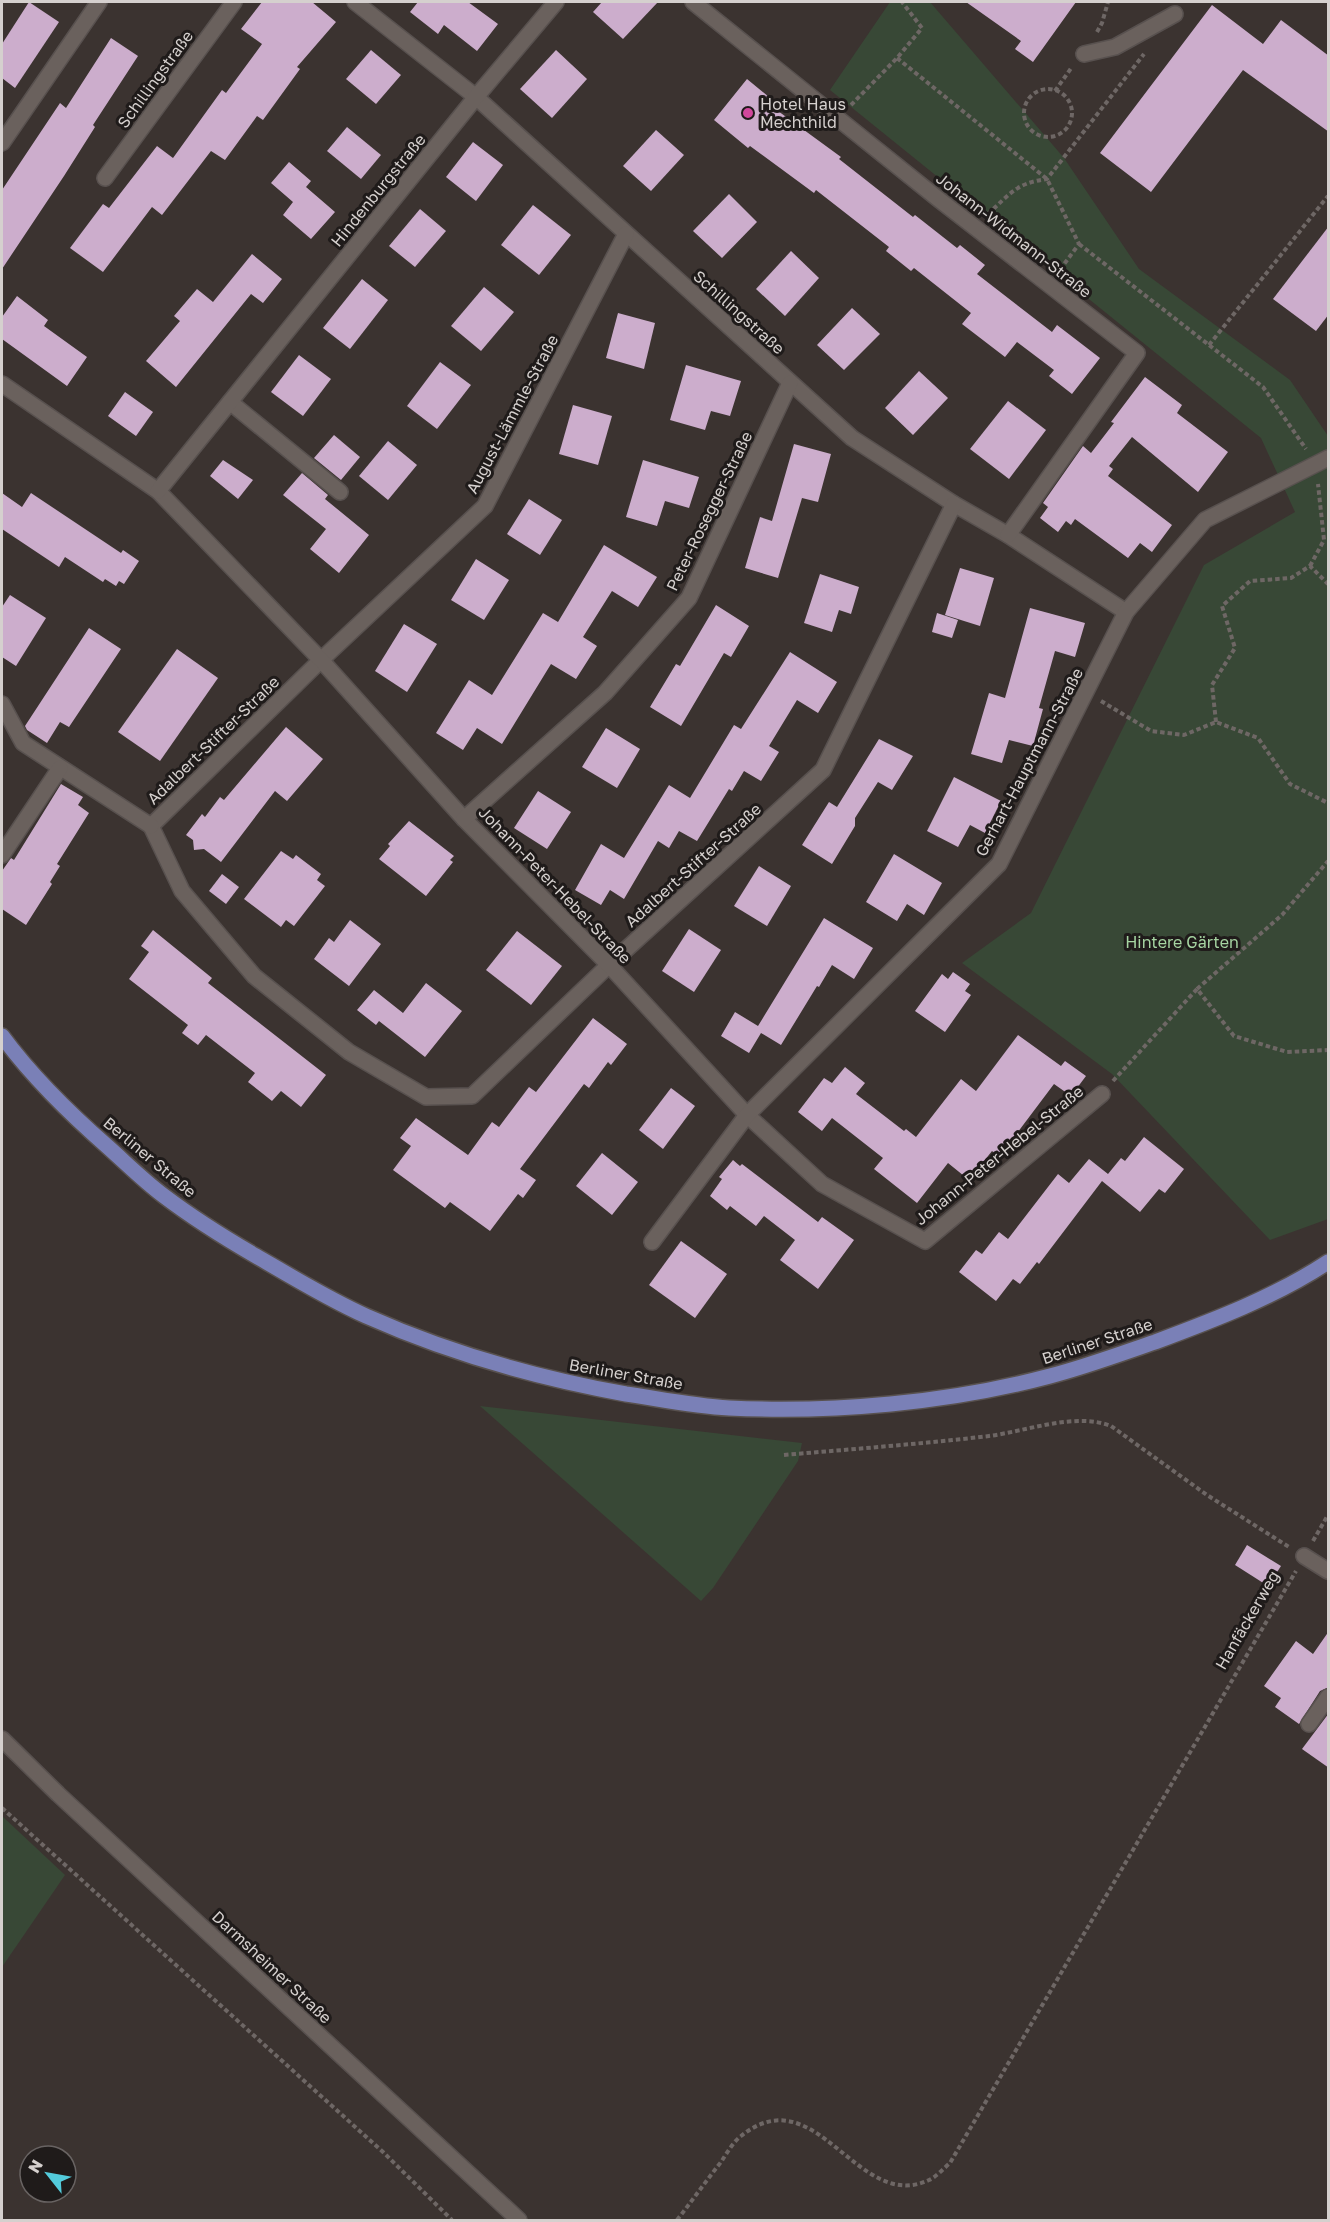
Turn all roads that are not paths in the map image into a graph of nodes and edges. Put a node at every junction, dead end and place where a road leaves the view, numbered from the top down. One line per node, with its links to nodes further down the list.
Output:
1 (99, 2): 9 (street)
2 (234, 2): 10 (street, Schillingstraße)
3 (355, 2): 8 (street, Schillingstraße)
4 (556, 2): 8 (street, Hindenburgstraße)
5 (696, 2): 19 (street, Johann-Widmann-Straße)
6 (1175, 14): 7 (street)
7 (1084, 54)
8 (476, 97): 11 (street, Schillingstraße); 14 (street, Hindenburgstraße)
9 (2, 143)
10 (105, 178)
11 (626, 234): 12 (street, Schillingstraße); 21 (street, August-Lämmle-Straße)
12 (790, 383): 18 (street, Schillingstraße); 24 (street, Peter-Rosegger-Straße)
13 (2, 384): 16 (street, Johann-Peter-Hebel-Straße)
14 (230, 402): 16 (street, Hindenburgstraße); 17 (street)
15 (1322, 460): 20 (street, Gerhart-Hauptmann-Straße)
16 (158, 491): 21 (street, Johann-Peter-Hebel-Straße)
17 (340, 492)
18 (954, 504): 19 (street, Schillingstraße); 27 (street, Adalbert-Stifter-Straße)
19 (1008, 535): 20 (street, Schillingstraße)
20 (1126, 612): 30 (street, Gerhart-Hauptmann-Straße)
21 (321, 660): 24 (street, Johann-Peter-Hebel-Straße); 25 (street, Adalbert-Stifter-Straße)
22 (2, 704): 23 (street)
23 (60, 768): 25 (street); 26 (street)
24 (464, 819): 27 (street, Johann-Peter-Hebel-Straße)
25 (151, 826): 27 (street, Adalbert-Stifter-Straße)
26 (2, 855)
27 (609, 965): 30 (street, Johann-Peter-Hebel-Straße)
28 (2, 1036): 32 (main road, Berliner Straße)
29 (1102, 1094): 30 (street, Johann-Peter-Hebel-Straße)
30 (747, 1114): 31 (street, Gerhart-Hauptmann-Straße)
31 (652, 1242)
32 (1329, 1262)
33 (1304, 1556): 34 (street)
34 (1329, 1571)
35 (1329, 1697): 36 (street)
36 (1309, 1724)
37 (2, 1739): 38 (street, Darmsheimer Straße)
38 (519, 2220)

